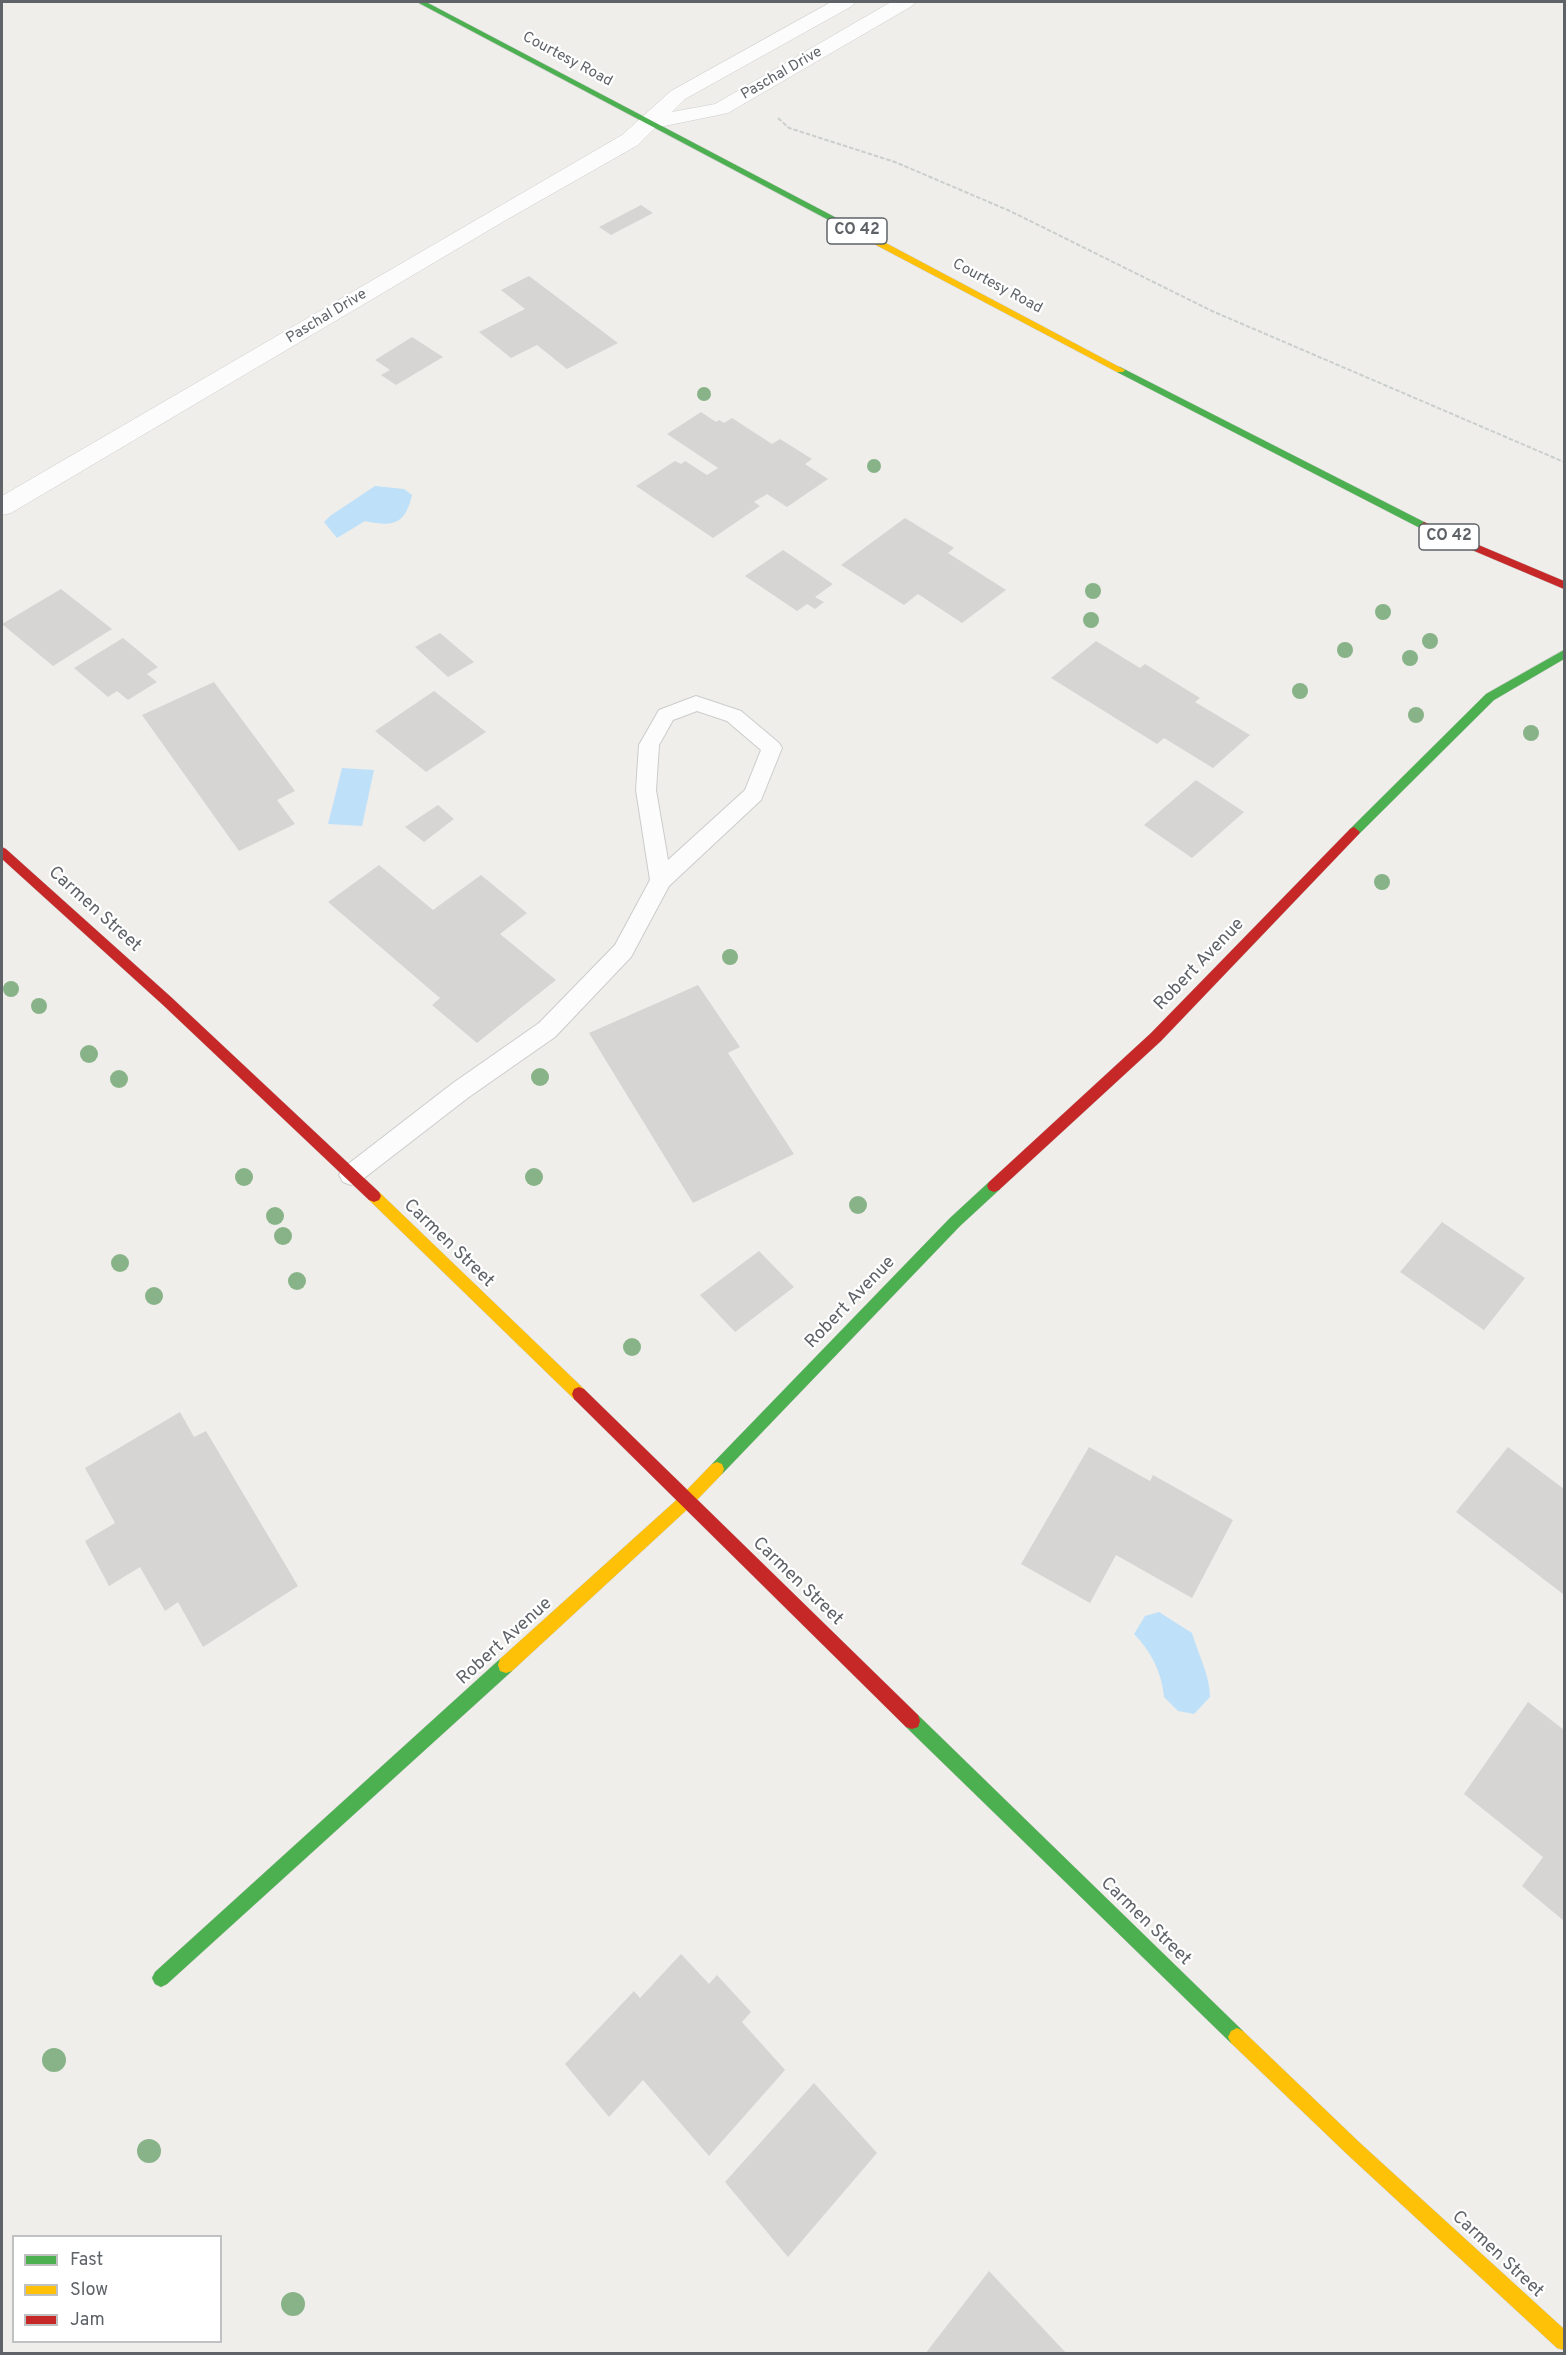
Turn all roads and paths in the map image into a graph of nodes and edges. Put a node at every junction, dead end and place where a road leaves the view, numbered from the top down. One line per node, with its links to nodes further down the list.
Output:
1 (422, 2): 5 (street, Courtesy Road / CO 42)
2 (845, 2): 5 (street, Paschal Drive)
3 (905, 2): 5 (street, Paschal Drive)
4 (773, 112): 6 (path)
5 (650, 123): 7 (street, Paschal Drive); 8 (street, Courtesy Road / CO 42)
6 (1564, 462)
7 (2, 507)
8 (1564, 585)
9 (1564, 654): 13 (street, Robert Avenue)
10 (2, 852): 12 (street, Carmen Street)
11 (661, 879): 11 (lane); 12 (lane)
12 (351, 1175): 13 (street, Carmen Street)
13 (687, 1500): 14 (street, Robert Avenue); 15 (street, Carmen Street)
14 (161, 1978)
15 (1564, 2341)

